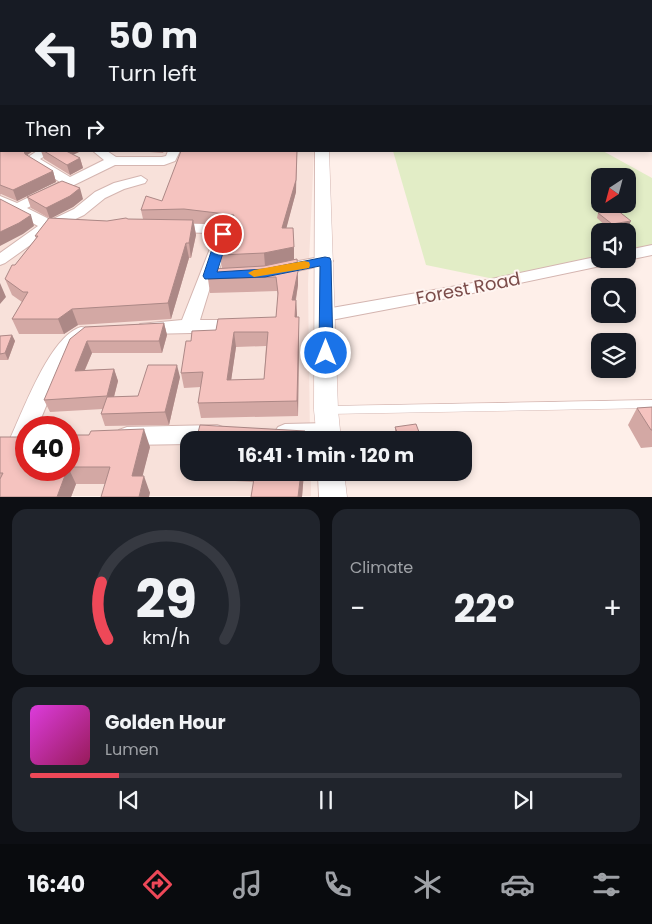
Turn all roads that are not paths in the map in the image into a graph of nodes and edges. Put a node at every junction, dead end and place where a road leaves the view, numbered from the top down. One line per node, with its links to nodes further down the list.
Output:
1 (45, 152): 7 (street)
2 (100, 152): 5 (street)
3 (174, 152): 5 (street)
4 (322, 152): 15 (street)
5 (113, 161): 7 (street)
6 (141, 180): 10 (street)
7 (70, 182): 9 (street)
8 (0, 200): 9 (street)
9 (17, 208): 10 (street)
10 (44, 228): 14 (street)
11 (164, 229): 19 (street)
12 (652, 250): 13 (street)
13 (636, 253)
14 (0, 260)
15 (325, 261): 17 (street); 20 (street)
16 (591, 263): 20 (street, Forest Road)
17 (265, 273)
18 (246, 274): 19 (street)
19 (209, 276): 21 (street)
20 (326, 315): 26 (street)
21 (189, 326): 22 (street); 23 (street)
22 (248, 326)
23 (130, 328)
24 (100, 330): 27 (street)
25 (652, 404): 26 (lane)
26 (326, 410): 28 (street)
27 (28, 416)
28 (328, 431)
29 (180, 435): 30 (street)
30 (109, 437)
31 (332, 481): 32 (street)
32 (333, 496)

